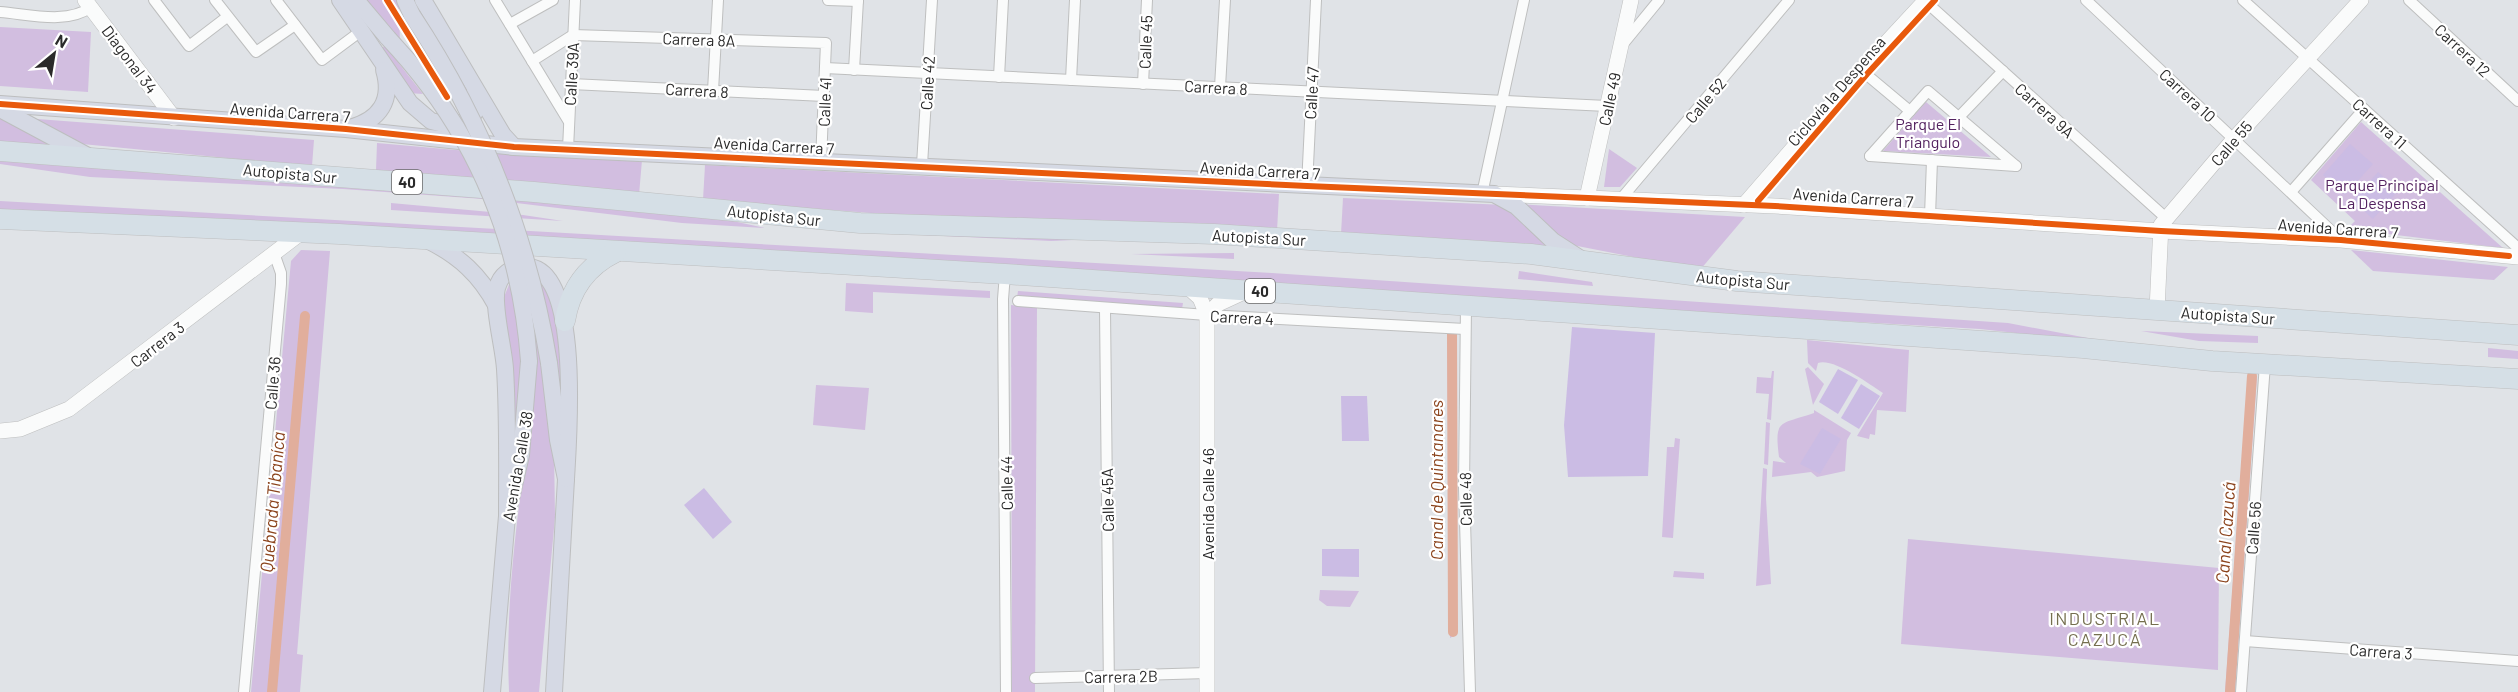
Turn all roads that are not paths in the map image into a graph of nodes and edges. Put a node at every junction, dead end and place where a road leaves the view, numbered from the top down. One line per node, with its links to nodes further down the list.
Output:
1 (154, 0): 31 (street)
2 (214, 0): 31 (street)
3 (276, 0): 33 (street)
4 (340, 0): 34 (main road)
5 (356, 0): 107 (main road, Avenida Calle 38, bridge)
6 (405, 0): 106 (main road, Avenida Calle 38, bridge)
7 (423, 0): 52 (main road)
8 (495, 0): 32 (street)
9 (553, 0): 32 (street)
10 (575, 0): 35 (street, Calle 39A)
11 (718, 0): 36 (street)
12 (828, 0): 27 (street)
13 (932, 0): 46 (street, Calle 42)
14 (1003, 0): 47 (street)
15 (1075, 0): 48 (street)
16 (1147, 0): 50 (street, Calle 45)
17 (1225, 0): 51 (street)
18 (1316, 0): 54 (street, Calle 47)
19 (1524, 0): 56 (street)
20 (1631, 0): 38 (street, Calle 49)
21 (1659, 0): 38 (street)
22 (1789, 0): 79 (street, Calle 52)
23 (2086, 0): 67 (street, Carrera 10)
24 (2243, 0): 39 (street, Carrera 11)
25 (2361, 0): 39 (street, Calle 55)
26 (2409, 0): 57 (street, Carrera 12)
27 (858, 1): 43 (street)
28 (1925, 1): 44 (street); 45 (street, Carrera 9A)
29 (92, 2): 30 (street); 64 (street, Diagonal 34)
30 (0, 12)
31 (227, 17): 33 (street)
32 (510, 24): 41 (street)
33 (295, 25): 34 (street)
34 (361, 31): 40 (main road)
35 (573, 35): 36 (street, Carrera 8A); 41 (street); 49 (street, Calle 39A)
36 (716, 39): 37 (street, Carrera 8A); 53 (street)
37 (826, 43): 42 (street, Calle 41)
38 (1620, 46): 59 (street, Calle 49)
39 (2307, 58): 61 (street, Carrera 11); 67 (street, Calle 55)
40 (381, 60): 52 (main road); 66 (main road)
41 (532, 61): 65 (street)
42 (825, 68): 43 (street, Carrera 8); 55 (street, Calle 41)
43 (854, 70): 46 (street, Carrera 8)
44 (1861, 70): 62 (street); 80 (street)
45 (2003, 71): 63 (street); 83 (street, Carrera 9A)
46 (928, 73): 47 (street, Carrera 8); 74 (street, Calle 42)
47 (999, 76): 48 (street, Carrera 8)
48 (1071, 80): 50 (street, Carrera 8)
49 (571, 84): 53 (street, Carrera 8); 65 (street, Calle 39A)
50 (1143, 84): 51 (street, Carrera 8)
51 (1220, 87): 54 (street, Carrera 8)
52 (476, 90): 68 (main road)
53 (713, 91): 55 (street, Carrera 8)
54 (1311, 92): 56 (street, Carrera 8); 75 (street, Calle 47)
55 (824, 96): 72 (street, Calle 41)
56 (1502, 101): 59 (street, Carrera 8); 77 (street)
57 (2518, 101)
58 (0, 104): 64 (main road, Avenida Carrera 7)
59 (1607, 106): 78 (street, Calle 49)
60 (0, 109): 71 (main road)
61 (2364, 109): 76 (street); 88 (street, Carrera 11)
62 (1910, 111): 63 (street); 73 (street)
63 (1959, 117): 73 (street)
64 (174, 118): 66 (main road, Avenida Carrera 7)
65 (569, 122): 69 (street, Calle 39A)
66 (346, 129): 68 (main road, Avenida Carrera 7)
67 (2234, 139): 76 (street, Carrera 10); 83 (street, Calle 55)
68 (514, 147): 69 (main road, Avenida Carrera 7)
69 (568, 149): 72 (main road, Avenida Carrera 7)
70 (0, 151): 71 (highway, Autopista Sur / 40)
71 (95, 159): 90 (highway, Autopista Sur / 40)
72 (821, 160): 74 (main road, Avenida Carrera 7)
73 (1932, 160): 81 (street)
74 (922, 165): 75 (main road, Avenida Carrera 7)
75 (1307, 186): 77 (main road, Avenida Carrera 7)
76 (2291, 192): 85 (street, Carrera 10)
77 (1488, 194): 78 (street, Avenida Carrera 7); 90 (main road, Avenida Carrera 7)
78 (1587, 198): 79 (street, Avenida Carrera 7)
79 (1620, 200): 80 (street, Avenida Carrera 7)
80 (1744, 205): 81 (street, Avenida Carrera 7)
81 (1930, 216): 83 (street, Avenida Carrera 7)
82 (0, 219): 84 (highway, 40)
83 (2163, 224): 85 (street, Avenida Carrera 7); 98 (street)
84 (302, 232): 86 (highway, 40); 89 (street, Carrera 3)
85 (2342, 240): 88 (street, Avenida Carrera 7)
86 (429, 241): 87 (highway, 40); 95 (main road)
87 (616, 251): 91 (highway, 40); 100 (highway)
88 (2515, 251)
89 (274, 254): 105 (street, Carrera 3); 115 (street, Calle 36)
90 (1581, 259): 98 (highway, Autopista Sur / 40)
91 (1005, 274): 92 (highway, 40); 120 (street, Calle 44)
92 (1188, 287): 93 (highway, 40); 99 (street)
93 (1250, 290): 96 (highway, 40); 99 (street)
94 (1018, 301): 97 (street, Carrera 4)
95 (496, 306): 100 (main road); 107 (main road)
96 (1466, 306): 101 (street, Calle 48); 103 (highway, 40)
97 (1105, 309): 99 (street, Carrera 4); 113 (street, Calle 45A)
98 (2157, 310): 102 (highway, Autopista Sur / 40)
99 (1207, 315): 101 (street, Carrera 4); 112 (street, Avenida Calle 46)
100 (566, 321): 106 (main road)
101 (1466, 329): 123 (street, Calle 48)
102 (2518, 335)
103 (2265, 363): 104 (highway, 40); 110 (street, Calle 56)
104 (2518, 379)
105 (0, 431)
106 (566, 479): 108 (main road, Avenida Calle 38)
107 (507, 516): 109 (main road, Avenida Calle 38)
108 (560, 590): 118 (main road); 119 (main road, Avenida Calle 38)
109 (498, 621): 116 (main road, Avenida Calle 38); 117 (main road)
110 (2245, 641): 111 (street, Carrera 3); 124 (street, Calle 56)
111 (2518, 661)
112 (1207, 674): 113 (street, Carrera 2B); 122 (street, Avenida Calle 46)
113 (1109, 676): 114 (street, Carrera 2B); 121 (street, Calle 45A)
114 (1035, 678)
115 (244, 692)
116 (492, 692)
117 (504, 692)
118 (544, 692)
119 (554, 692)
120 (1006, 692)
121 (1109, 692)
122 (1207, 692)
123 (1470, 692)
124 (2241, 692)

